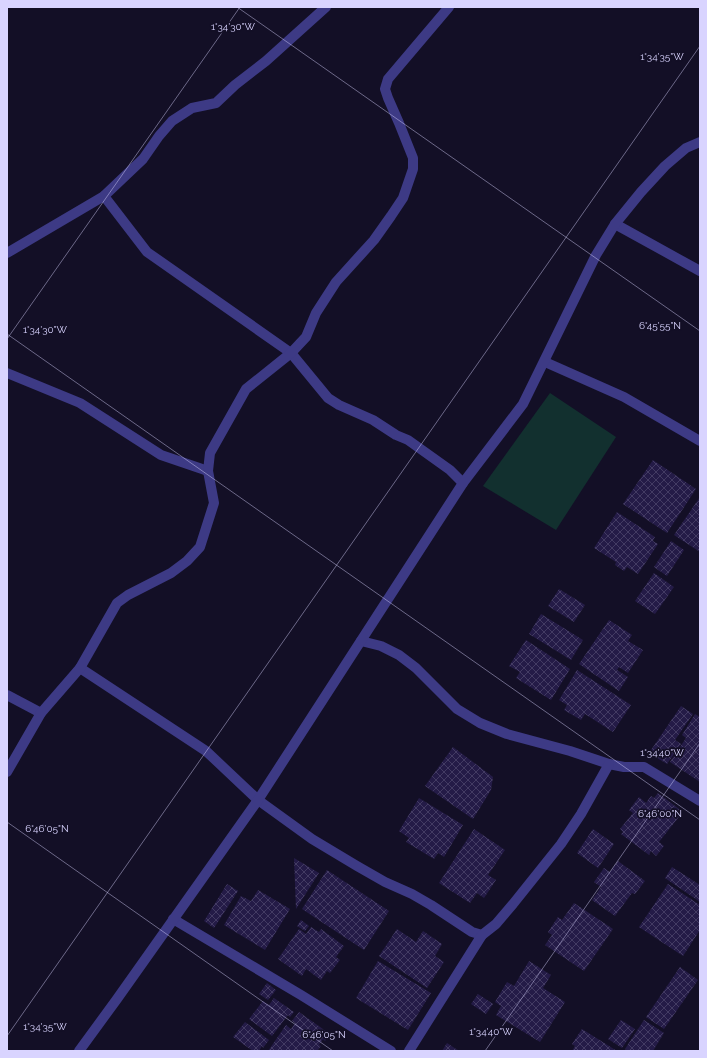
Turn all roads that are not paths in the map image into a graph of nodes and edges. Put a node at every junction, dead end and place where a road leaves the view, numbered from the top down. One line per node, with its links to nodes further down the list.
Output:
1 (326, 7): 4 (street)
2 (448, 7): 8 (street)
3 (700, 142): 5 (street)
4 (104, 196): 6 (street); 8 (street)
5 (615, 224): 7 (street); 9 (street)
6 (7, 253)
7 (700, 271)
8 (291, 353): 12 (street); 13 (street)
9 (545, 362): 11 (street); 13 (street)
10 (7, 373): 12 (street)
11 (700, 441)
12 (208, 471): 15 (street)
13 (463, 483): 14 (street)
14 (361, 642): 18 (street); 20 (street)
15 (80, 668): 17 (street); 20 (street)
16 (7, 695): 17 (street)
17 (41, 713): 19 (street)
18 (609, 764): 21 (street); 23 (street)
19 (7, 772)
20 (258, 800): 22 (street); 23 (street)
21 (700, 801)
22 (173, 919): 24 (street); 25 (street)
23 (482, 936): 26 (street)
24 (79, 1051)
25 (391, 1051)
26 (409, 1051)

